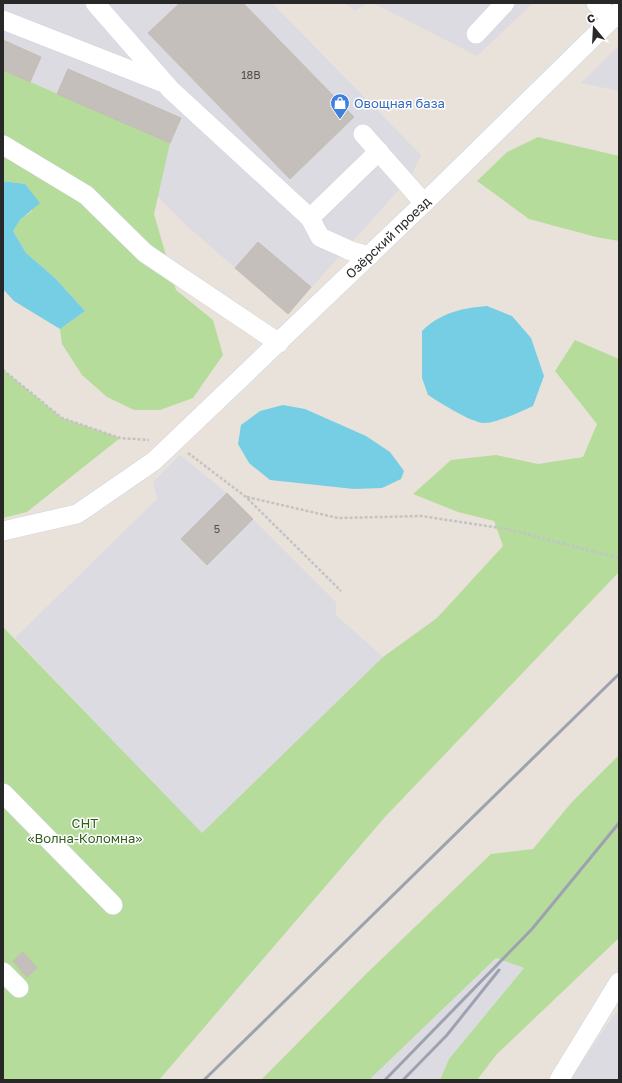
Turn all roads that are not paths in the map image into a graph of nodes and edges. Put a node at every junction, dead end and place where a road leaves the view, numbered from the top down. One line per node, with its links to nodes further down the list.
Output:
1 (95, 3): 7 (street)
2 (505, 3): 6 (street)
3 (596, 3): 4 (street)
4 (616, 15): 11 (street, Озёрский проезд)
5 (3, 20): 7 (street)
6 (476, 34)
7 (165, 83): 12 (street)
8 (363, 134): 10 (street)
9 (3, 144): 14 (street)
10 (379, 151): 11 (street); 12 (street)
11 (424, 203): 13 (street, Озёрский проезд)
12 (310, 218): 13 (street)
13 (369, 256): 14 (street, Озёрский проезд)
14 (279, 343): 15 (street, Озёрский проезд)
15 (3, 531)
16 (3, 793): 17 (street)
17 (113, 905)
18 (3, 972): 20 (street)
19 (619, 982): 21 (street)
20 (18, 988)
21 (559, 1080)

